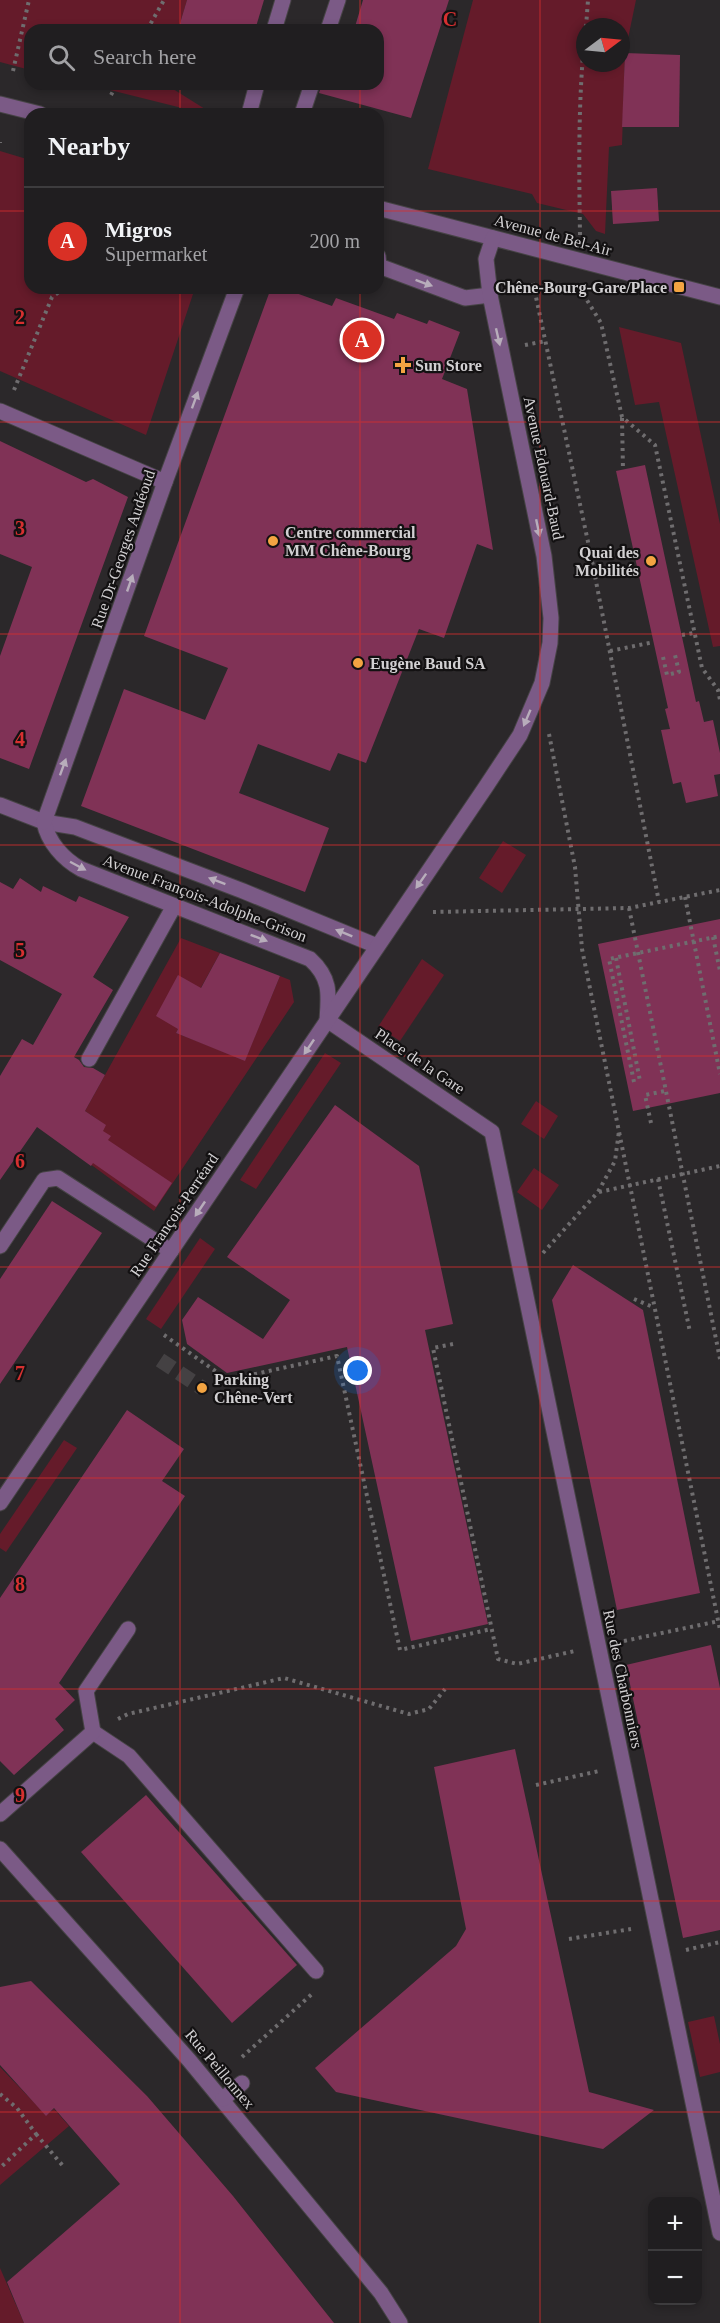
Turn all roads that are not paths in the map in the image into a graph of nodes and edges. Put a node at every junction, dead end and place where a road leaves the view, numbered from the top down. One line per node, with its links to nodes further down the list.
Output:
1 (283, 0): 3 (street)
2 (338, 0): 4 (street)
3 (276, 24)
4 (330, 24)
5 (255, 90): 8 (street)
6 (310, 90): 9 (street)
7 (0, 104): 10 (street)
8 (251, 108)
9 (304, 108)
10 (24, 110)
11 (384, 210): 12 (street, Avenue de Bel-Air)
12 (493, 238): 15 (street, Avenue Edouard-Baud); 16 (street, Avenue de Bel-Air)
13 (384, 268): 15 (street, one-way to 15)
14 (235, 294): 18 (street, Rue Dr-Georges Audéoud, one-way to 14)
15 (490, 295): 22 (street, Avenue Edouard-Baud, one-way to 22)
16 (720, 297)
17 (2, 412): 18 (street)
18 (165, 482): 20 (street, Rue Dr-Georges Audéoud, one-way to 18)
19 (0, 805): 20 (street, Avenue François-Adolphe-Grison)
20 (44, 822): 21 (street, Avenue François-Adolphe-Grison, one-way to 21); 22 (street, Avenue François-Adolphe-Grison, one-way to 20)
21 (174, 906): 23 (street, Avenue François-Adolphe-Grison, one-way to 23); 24 (street)
22 (377, 946): 23 (street, Rue François-Perréard)
23 (327, 1020): 25 (street, Place de la Gare); 27 (street, Rue François-Perréard, one-way to 27)
24 (89, 1059)
25 (492, 1132): 36 (street, Rue des Charbonniers)
26 (0, 1246): 27 (street)
27 (171, 1251): 28 (street, Rue François-Perréard)
28 (0, 1503)
29 (128, 1629): 30 (street)
30 (93, 1732): 31 (street); 33 (street)
31 (0, 1814)
32 (0, 1849): 35 (street, Rue Peillonnex)
33 (316, 1971)
34 (242, 2083): 35 (street)
35 (223, 2099): 37 (street, Rue Peillonnex)
36 (720, 2233)
37 (400, 2323)

